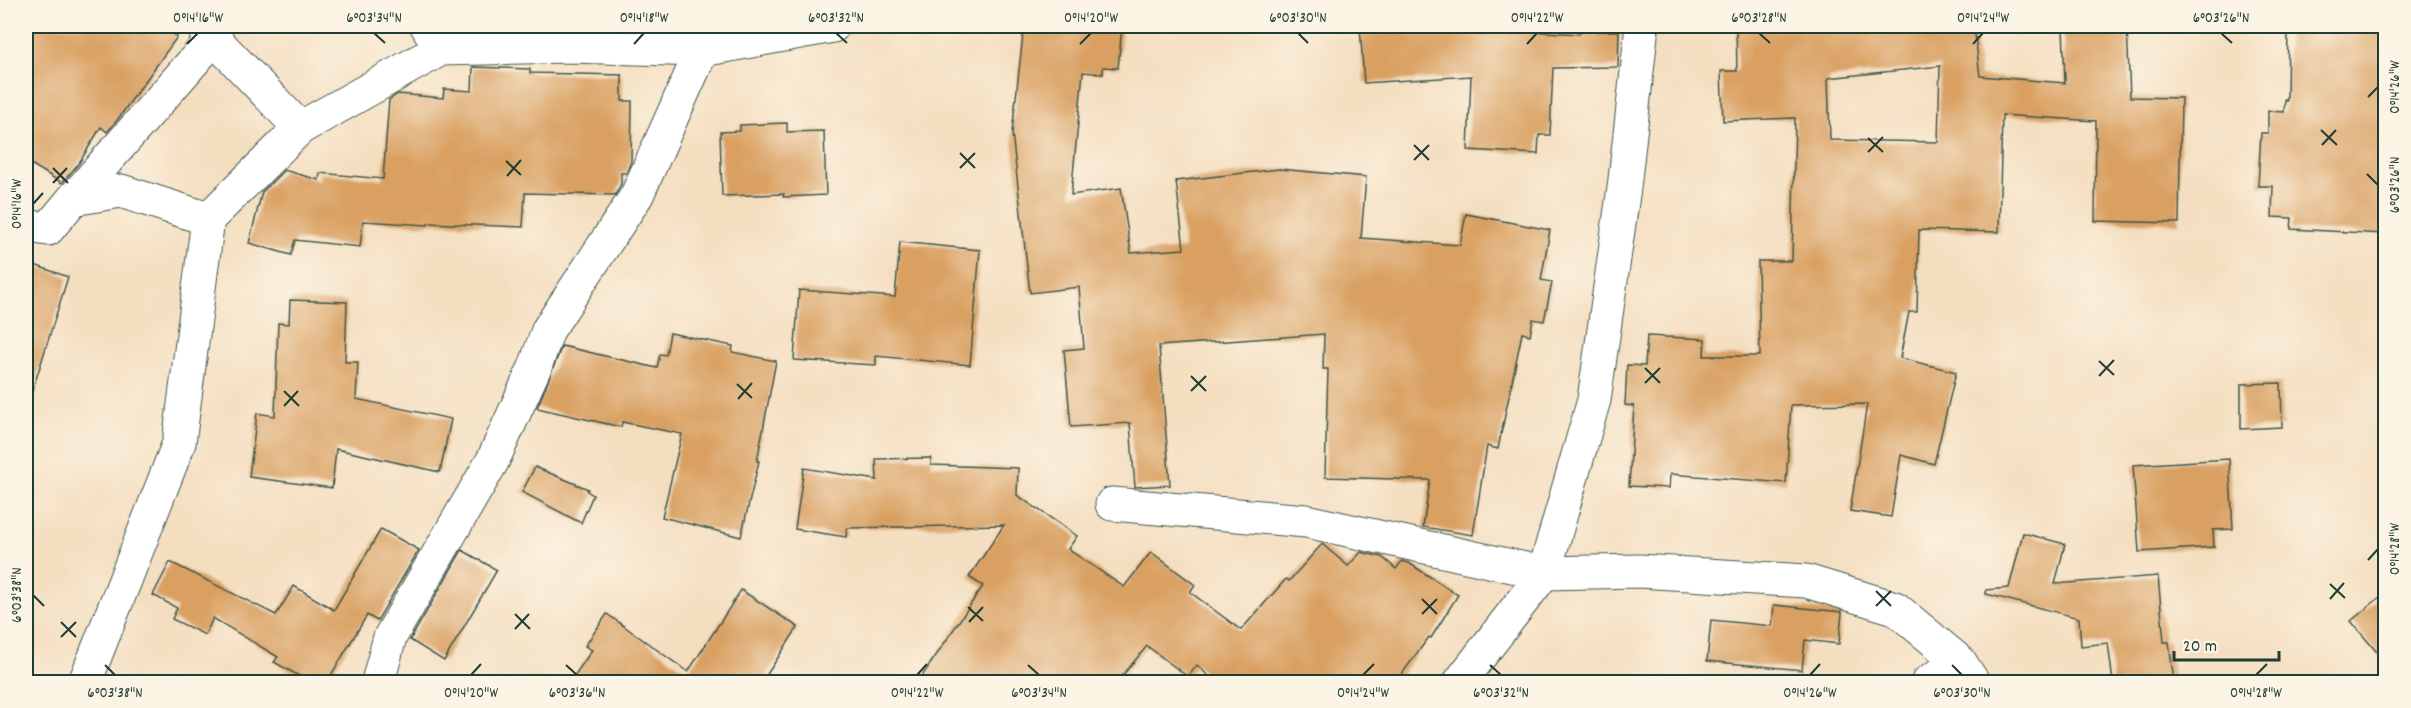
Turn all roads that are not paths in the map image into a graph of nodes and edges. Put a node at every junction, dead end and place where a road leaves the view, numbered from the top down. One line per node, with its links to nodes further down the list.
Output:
1 (833, 26): 5 (street)
2 (1642, 26): 11 (street)
3 (208, 32): 6 (street); 7 (street)
4 (434, 37): 5 (street); 6 (street)
5 (702, 50): 14 (street)
6 (300, 128): 8 (street)
7 (73, 199): 8 (street); 9 (street)
8 (208, 219): 13 (street)
9 (26, 226)
10 (1112, 504): 11 (street)
11 (1544, 573): 12 (street); 15 (street)
12 (1967, 672): 16 (street)
13 (85, 682)
14 (378, 682)
15 (1460, 682)
16 (1928, 682)

